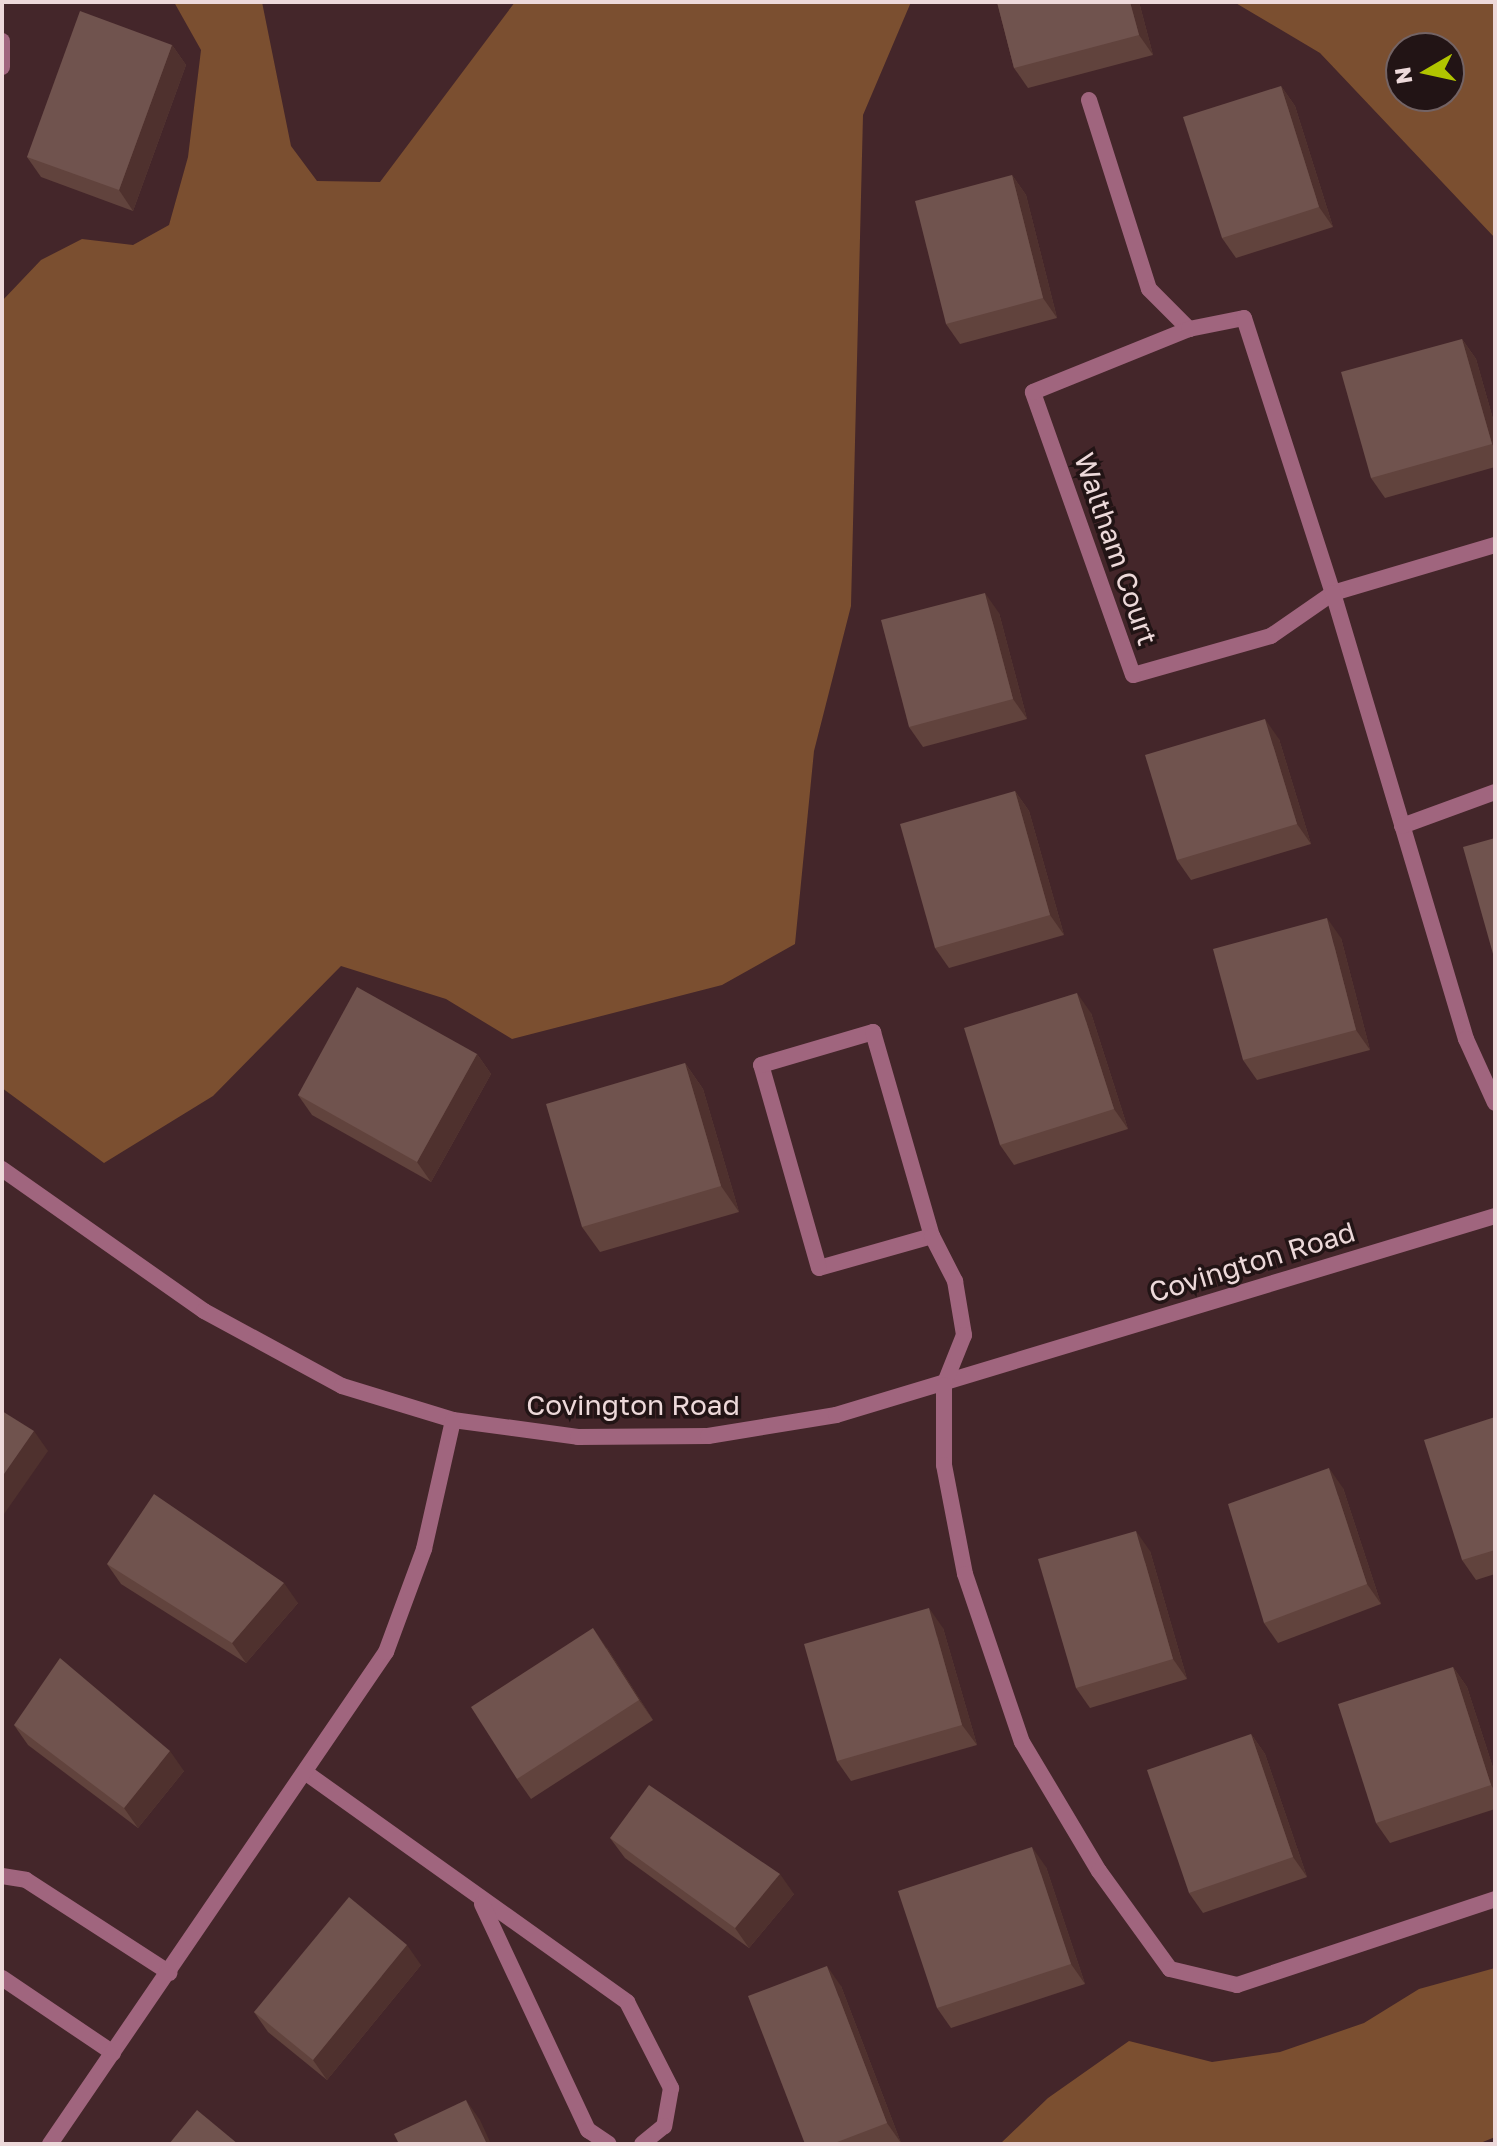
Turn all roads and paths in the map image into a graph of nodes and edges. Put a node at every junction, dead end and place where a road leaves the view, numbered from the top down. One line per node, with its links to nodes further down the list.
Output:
1 (2, 41): 2 (street)
2 (2, 67)
3 (1089, 100): 4 (street)
4 (1189, 329): 6 (street, Waltham Court); 6 (street, Waltham Court)
5 (1495, 545): 6 (street, Waltham Court)
6 (1333, 593): 8 (street, Waltham Court)
7 (1495, 792): 8 (street)
8 (1402, 826): 9 (street, Waltham Court)
9 (1495, 1103)
10 (2, 1169): 14 (street, Covington Road)
11 (1495, 1216): 13 (street, Covington Road)
12 (932, 1236): 12 (street); 13 (street)
13 (944, 1385): 14 (street, Covington Road); 17 (street)
14 (453, 1420): 15 (street)
15 (309, 1775): 18 (street); 19 (street)
16 (2, 1876): 19 (street)
17 (1495, 1899)
18 (481, 1903): 23 (street); 24 (street)
19 (170, 1973): 21 (street)
20 (2, 1978): 21 (street)
21 (113, 2053): 22 (street)
22 (50, 2144)
23 (609, 2144)
24 (642, 2144)

